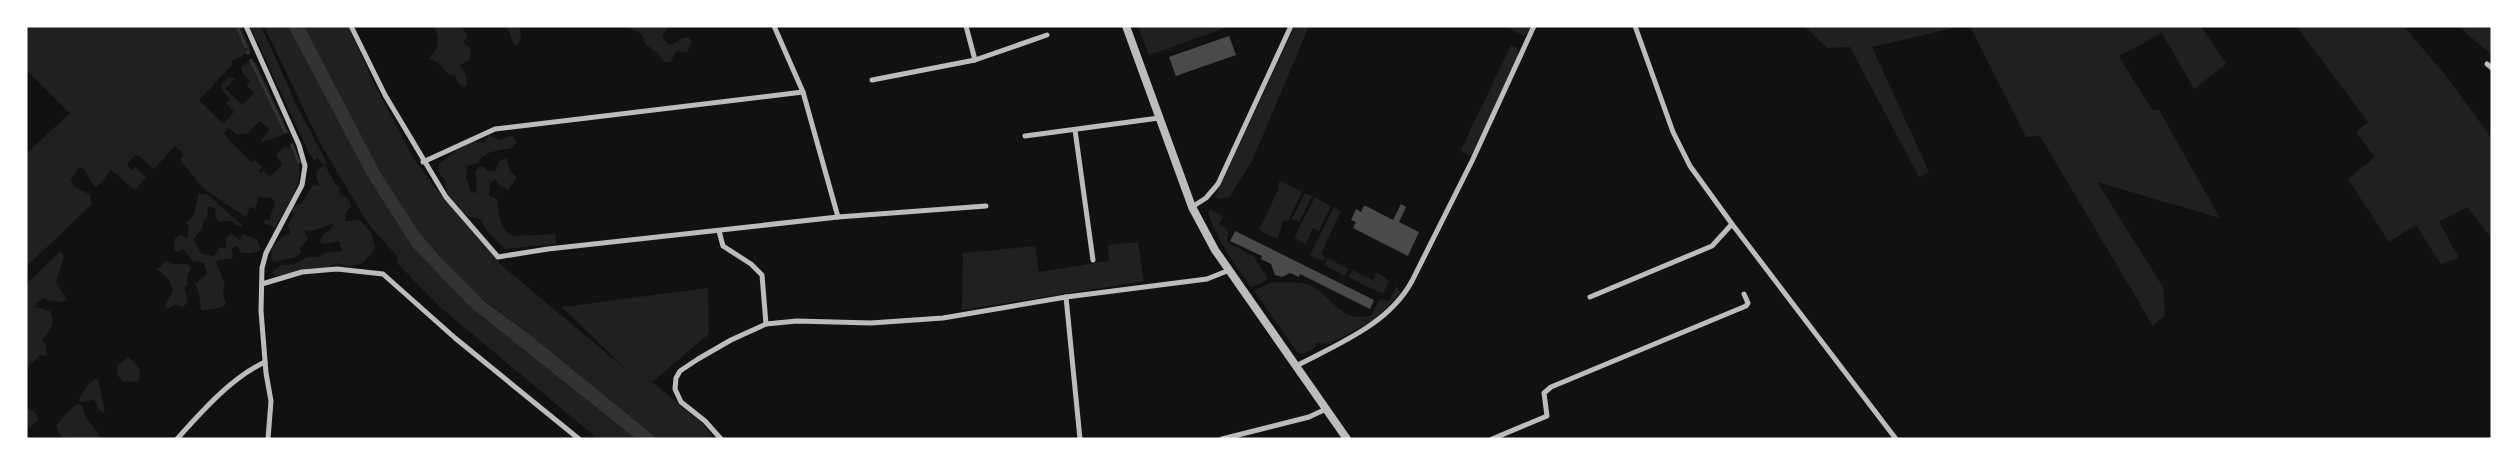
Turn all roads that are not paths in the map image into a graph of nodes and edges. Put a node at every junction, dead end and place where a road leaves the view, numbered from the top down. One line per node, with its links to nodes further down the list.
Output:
1 (246, 26): 26 (street)
2 (351, 26): 18 (street)
3 (774, 26): 14 (street)
4 (966, 26): 10 (street)
5 (1126, 26): 15 (street)
6 (1291, 26): 20 (street)
7 (1534, 26): 32 (street)
8 (1635, 26): 22 (street)
9 (1047, 35): 10 (street)
10 (975, 60): 13 (street)
11 (2487, 64): 12 (street)
12 (2492, 68)
13 (872, 80)
14 (802, 92): 18 (street); 21 (street)
15 (1160, 118): 16 (street); 20 (street)
16 (1075, 130): 17 (street); 24 (street)
17 (1025, 136)
18 (423, 162): 23 (street)
19 (986, 206): 21 (street)
20 (1192, 207): 25 (street)
21 (838, 217): 23 (street)
22 (1732, 224): 29 (street); 42 (street)
23 (719, 231): 30 (street)
24 (1092, 260)
25 (1227, 271): 28 (street); 32 (street)
26 (262, 284): 31 (street); 36 (street)
27 (1744, 294): 41 (street)
28 (1066, 297): 30 (street); 38 (street)
29 (1590, 297)
30 (766, 324): 37 (street)
31 (265, 362): 34 (street); 35 (street)
32 (1296, 366): 33 (street)
33 (1326, 409): 39 (street); 40 (street)
34 (177, 439)
35 (268, 439)
36 (579, 439)
37 (721, 439)
38 (1080, 439)
39 (1222, 439)
40 (1347, 439)
41 (1492, 439)
42 (1896, 439)

